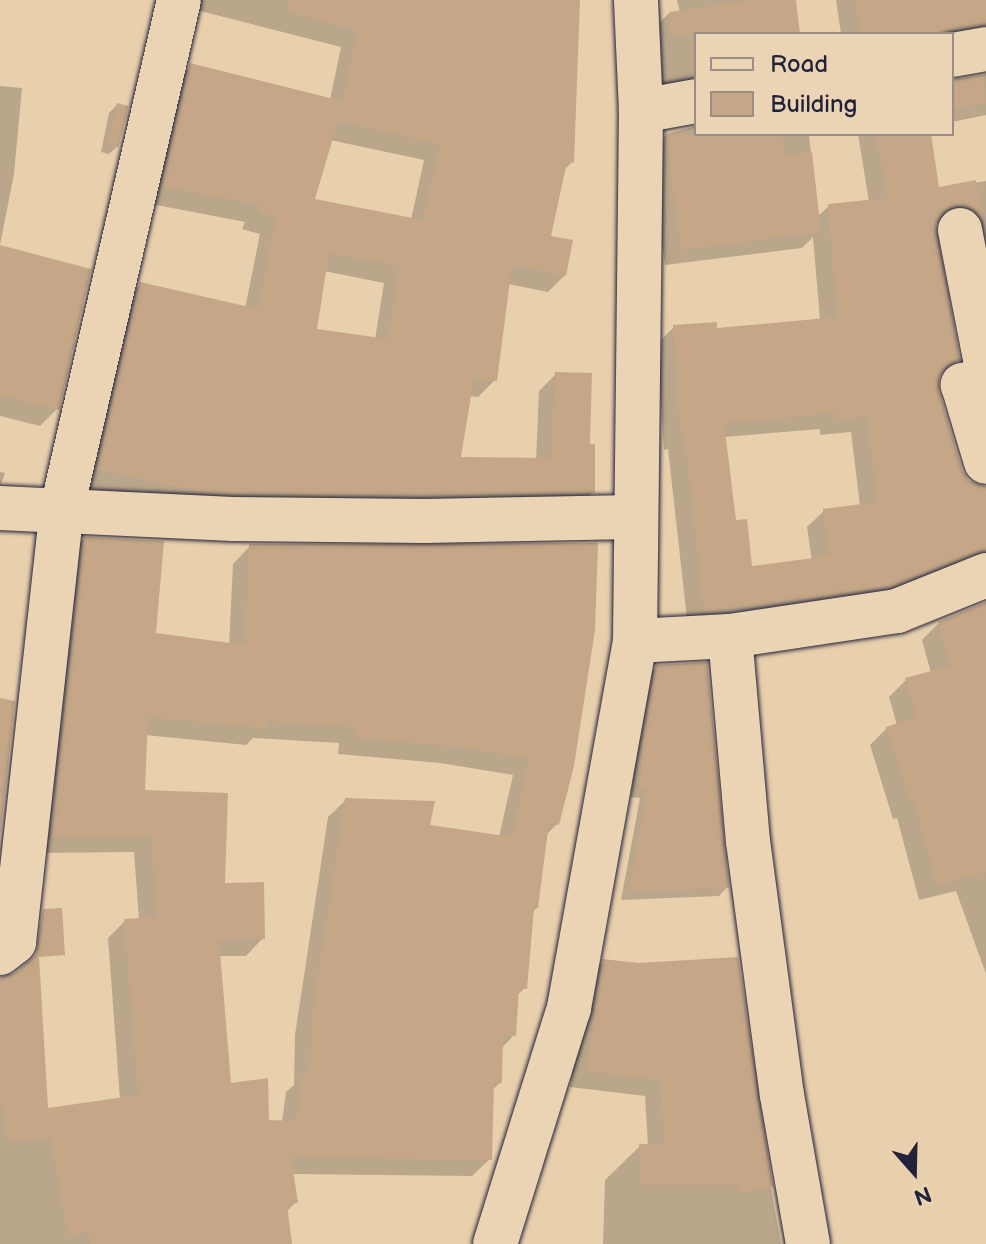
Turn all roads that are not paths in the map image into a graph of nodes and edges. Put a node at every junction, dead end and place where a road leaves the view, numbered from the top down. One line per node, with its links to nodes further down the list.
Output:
1 (179, 0): 12 (street)
2 (636, 0): 6 (street)
3 (986, 49): 4 (street)
4 (954, 55)
5 (694, 101): 6 (street)
6 (641, 111): 13 (street)
7 (960, 230): 8 (street)
8 (986, 364)
9 (986, 380): 10 (street)
10 (986, 462)
11 (0, 508): 12 (street)
12 (61, 513): 13 (street); 17 (street)
13 (635, 517): 16 (street)
14 (986, 575): 15 (street)
15 (730, 636): 16 (street); 19 (street)
16 (635, 641): 18 (street)
17 (0, 953)
18 (495, 1244)
19 (808, 1244)

